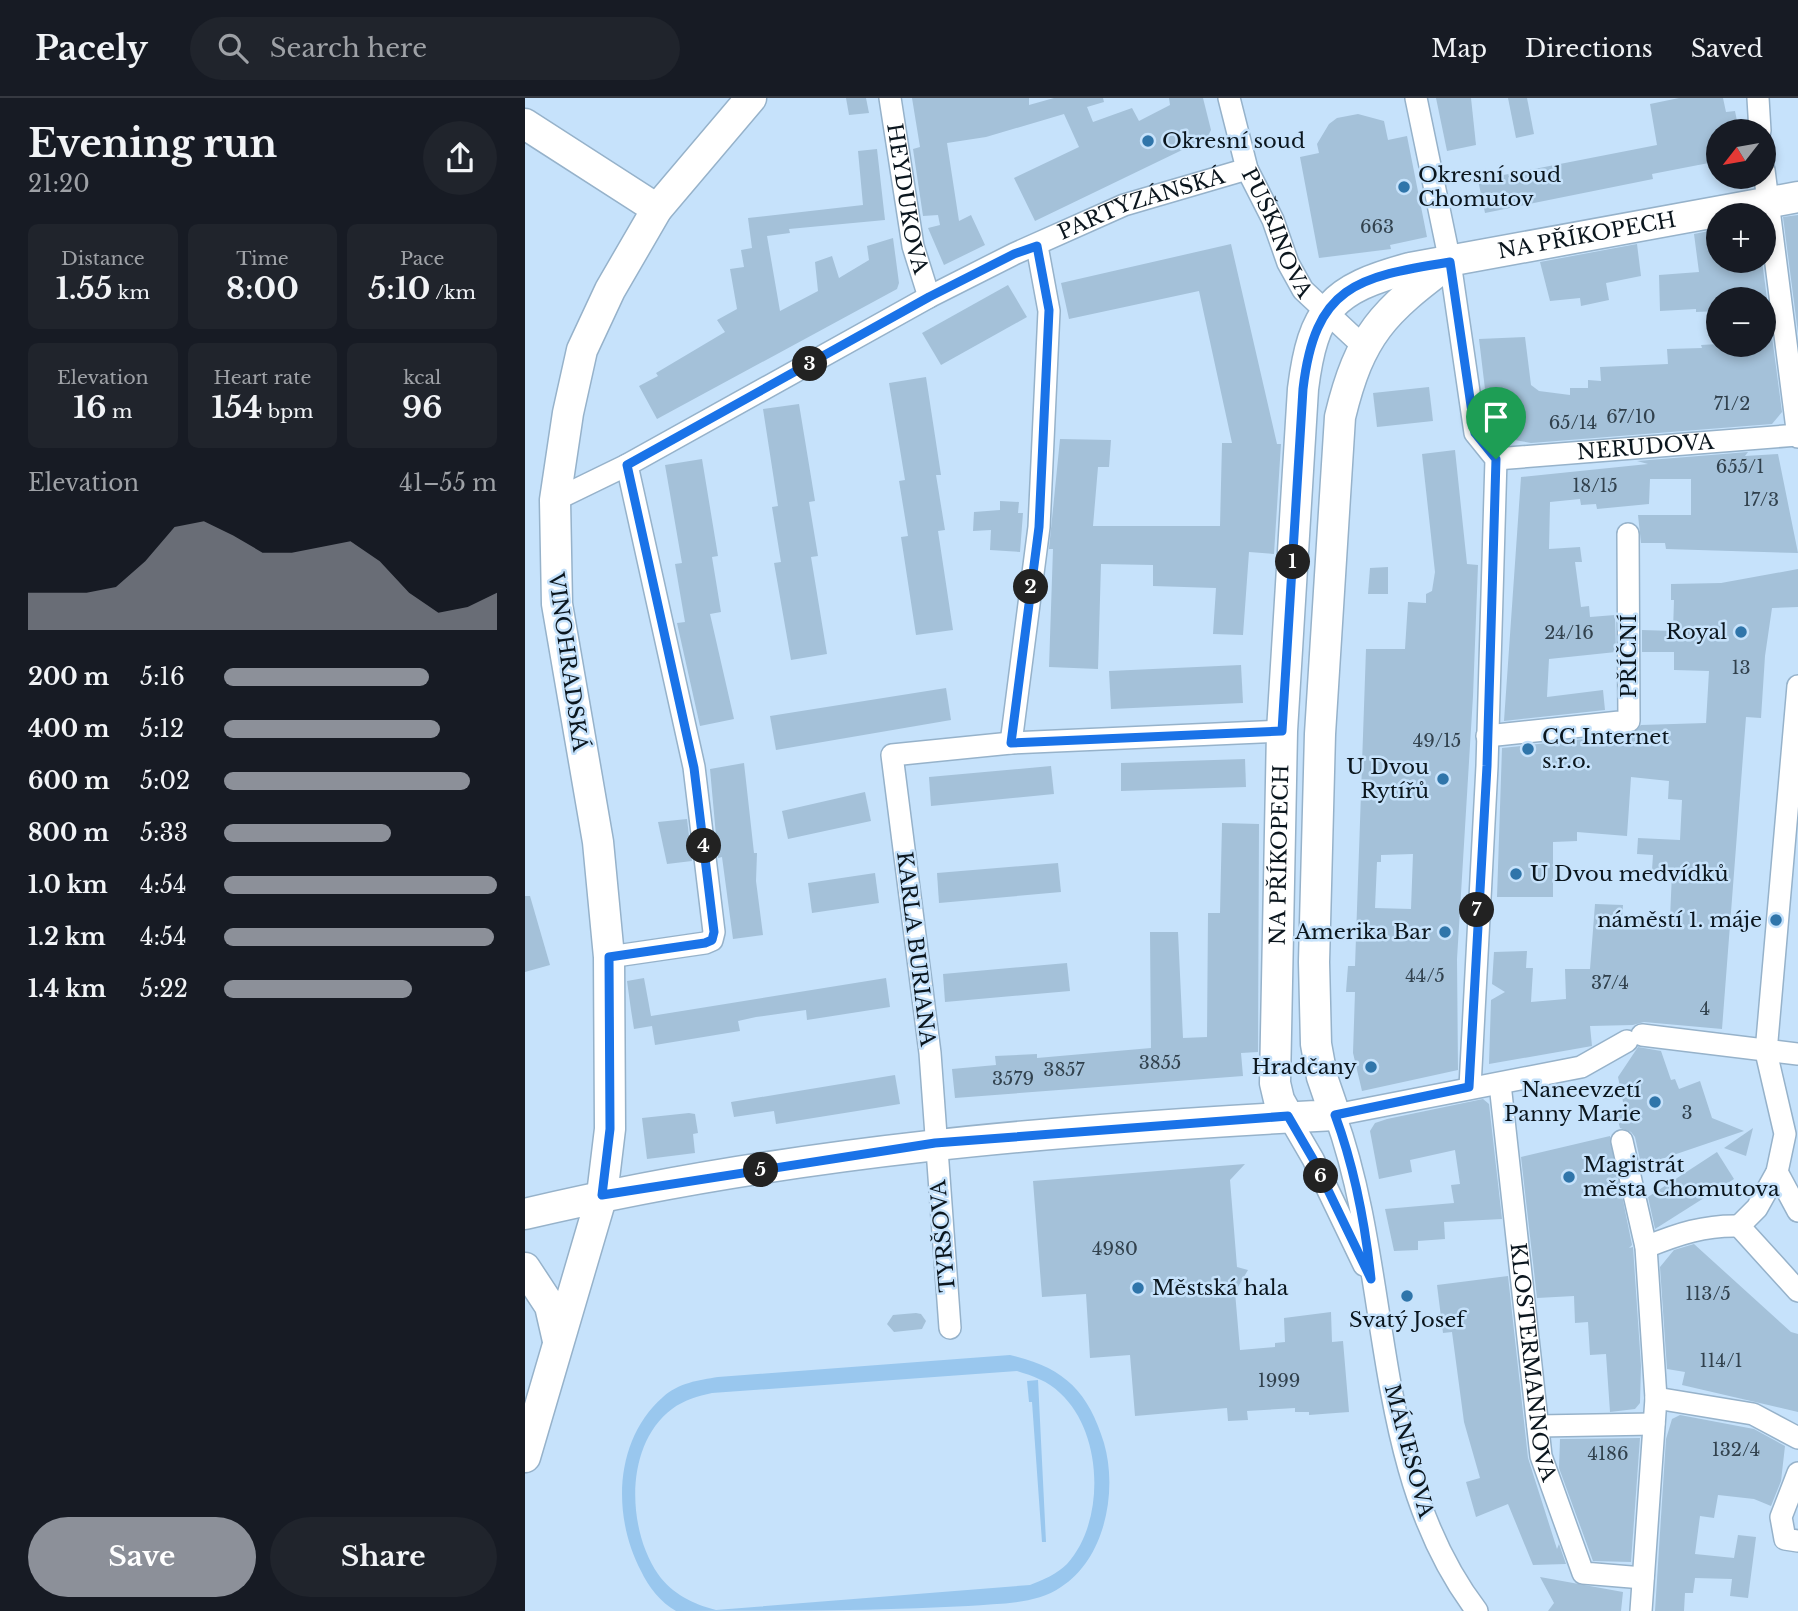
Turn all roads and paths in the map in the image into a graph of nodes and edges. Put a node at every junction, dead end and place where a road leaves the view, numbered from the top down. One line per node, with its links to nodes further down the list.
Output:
1 (751, 98): 12 (street, VINOHRADSKÁ)
2 (890, 98): 17 (street, HEYDUKOVA)
3 (1229, 98): 8 (street, PUŠKINOVA)
4 (1416, 98): 15 (street)
5 (1758, 98): 6 (street)
6 (1759, 119)
7 (525, 124): 12 (street)
8 (1247, 169): 14 (street, PARTYZÁNSKÁ); 18 (street, PUŠKINOVA)
9 (1766, 189): 11 (street)
10 (1798, 198): 11 (street, NA PŘÍKOPECH)
11 (1767, 203)
12 (657, 209): 23 (street, VINOHRADSKÁ)
13 (1706, 214): 15 (street, NA PŘÍKOPECH)
14 (1037, 246): 17 (street, PARTYZÁNSKÁ); 28 (street)
15 (1450, 262): 18 (street, NA PŘÍKOPECH); 19 (street, NA PŘÍKOPECH); 21 (street)
16 (1776, 271): 20 (street)
17 (929, 297): 22 (street, PARTYZÁNSKÁ)
18 (1324, 313): 19 (street, PUŠKINOVA); 26 (street, NA PŘÍKOPECH)
19 (1363, 346): 34 (street, NA PŘÍKOPECH)
20 (1798, 436): 21 (street, NERUDOVA)
21 (1496, 459): 27 (street)
22 (627, 465): 23 (street, PARTYZÁNSKÁ); 29 (street)
23 (555, 500): 29 (street, VINOHRADSKÁ)
24 (1628, 534): 27 (street, PŘÍČNÍ)
25 (1798, 686): 30 (street)
26 (1282, 731): 28 (street); 35 (street, NA PŘÍKOPECH)
27 (1487, 736): 33 (street)
28 (1011, 743): 37 (street, KARLA BURIANA)
29 (609, 957): 39 (street, VINOHRADSKÁ)
30 (1766, 1052): 31 (street); 32 (street); 38 (street)
31 (1798, 1054)
32 (1500, 1084): 33 (street); 51 (street, KLOSTERMANNOVA)
33 (1469, 1087): 34 (street)
34 (1335, 1115): 35 (street); 45 (street, MÁNESOVA)
35 (1288, 1116): 37 (street); 45 (street, MÁNESOVA)
36 (1622, 1141): 43 (street)
37 (935, 1143): 39 (street); 47 (street, TYRŠOVA)
38 (1777, 1172): 40 (street); 42 (street)
39 (602, 1195): 41 (street); 48 (street, VINOHRADSKÁ)
40 (1798, 1211)
41 (525, 1213)
42 (1739, 1226): 43 (street); 46 (street)
43 (1646, 1247): 49 (street)
44 (525, 1268): 48 (street)
45 (1371, 1279): 57 (street, MÁNESOVA)
46 (1798, 1291)
47 (950, 1328)
48 (558, 1342): 53 (street, VINOHRADSKÁ)
49 (1656, 1398): 50 (street); 52 (street)
50 (1654, 1424): 51 (street); 56 (street)
51 (1538, 1426): 56 (street, KLOSTERMANNOVA)
52 (1798, 1438)
53 (525, 1457)
54 (1798, 1473): 55 (street)
55 (1798, 1541)
56 (1643, 1578): 58 (street)
57 (1477, 1611)
58 (1641, 1611)

